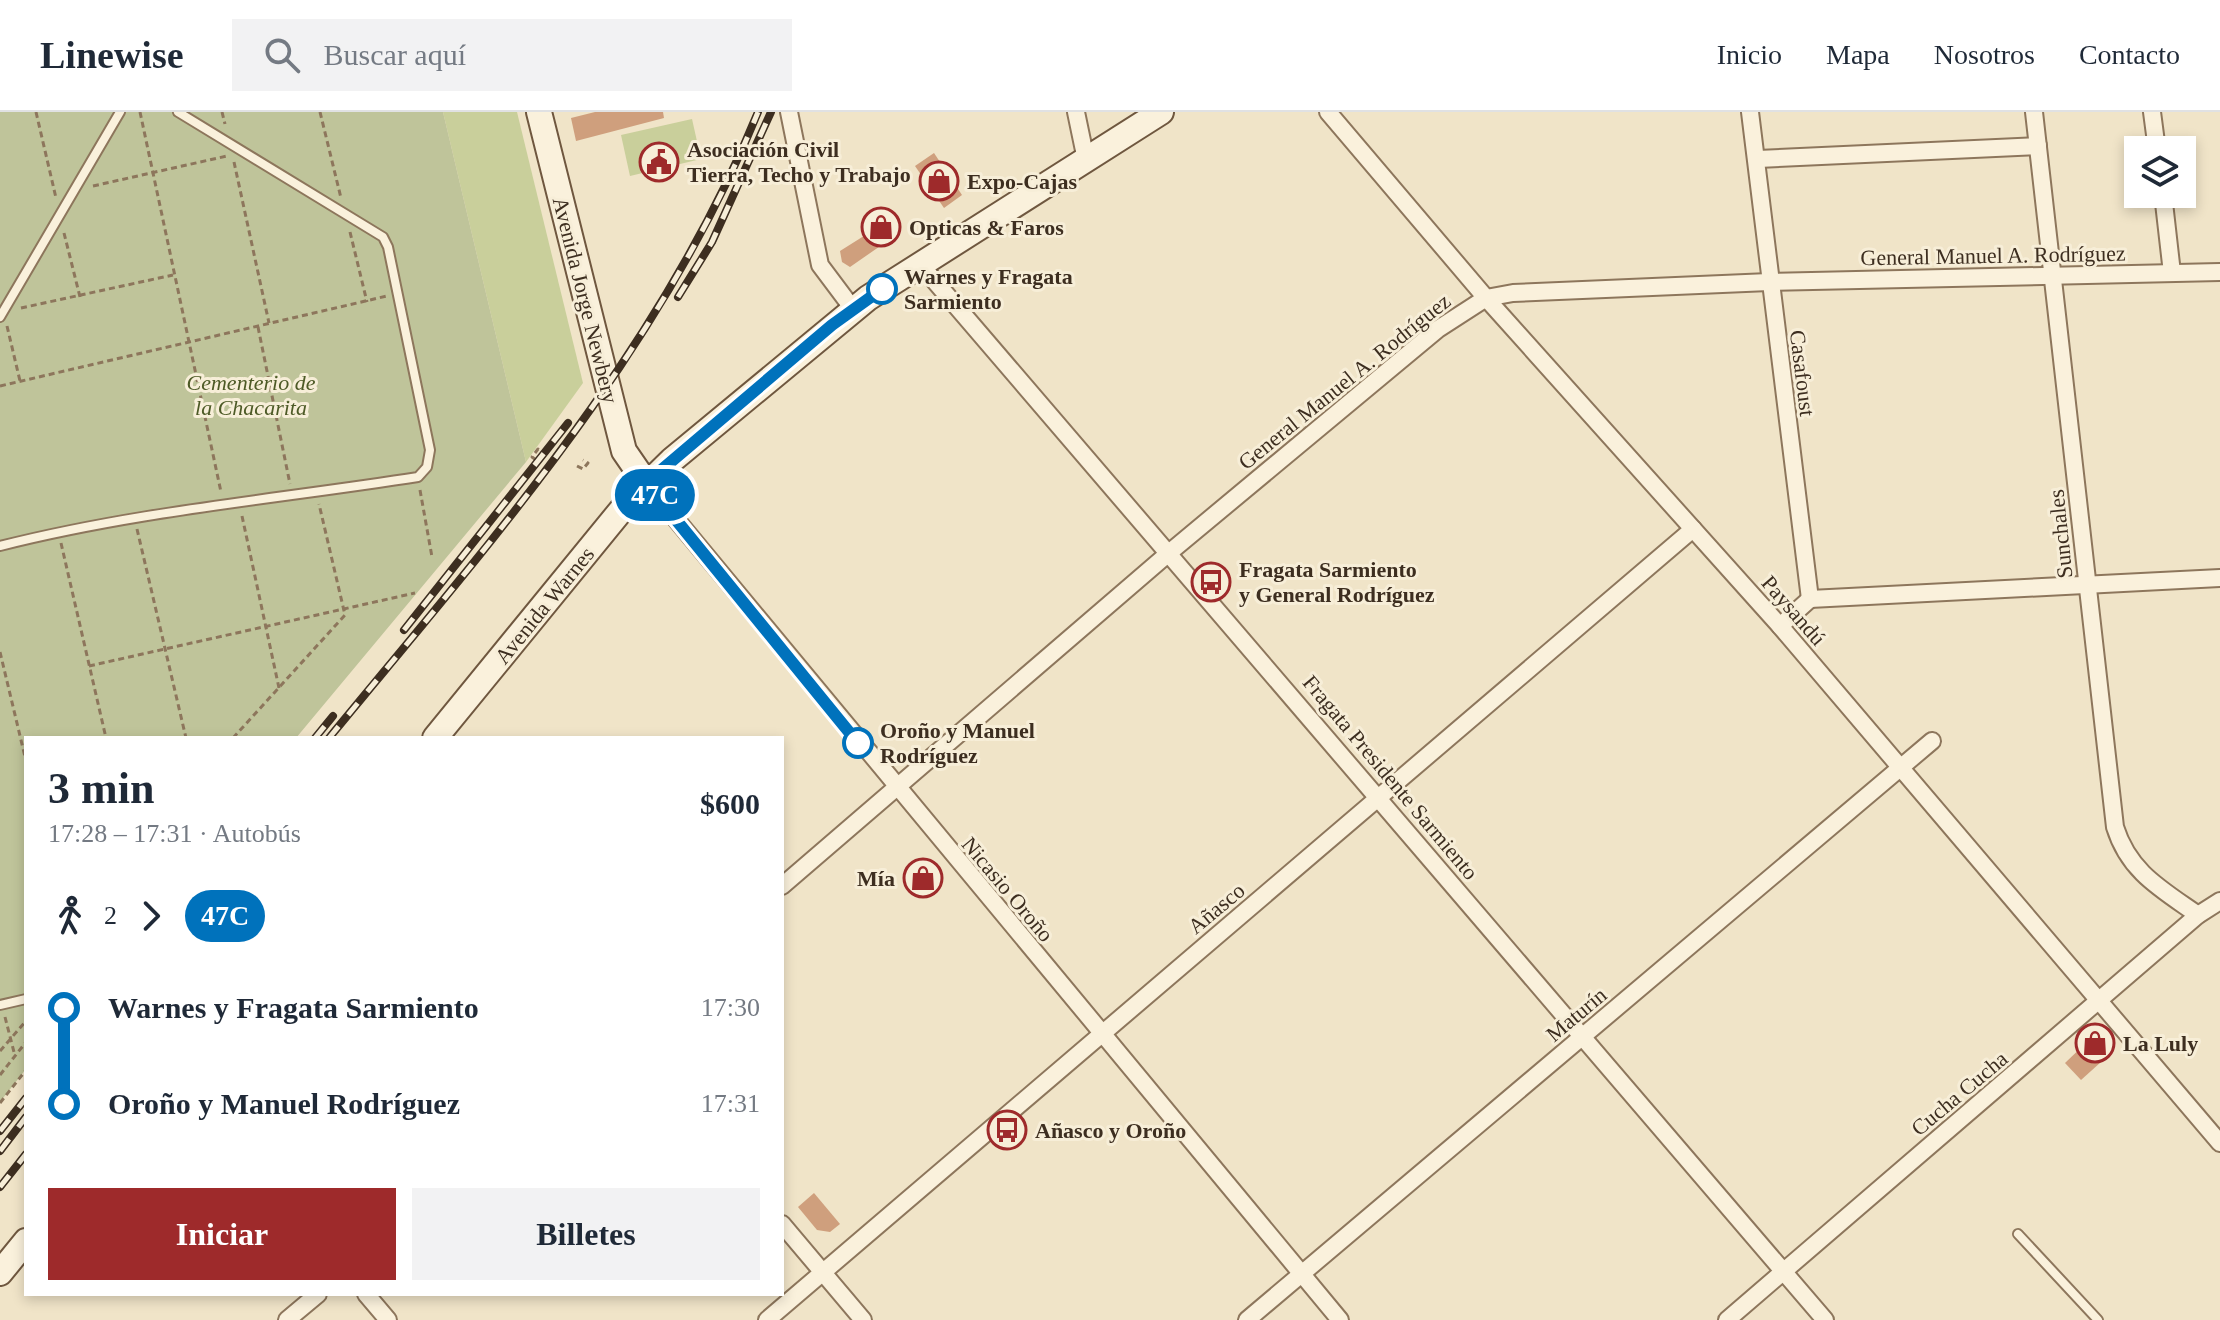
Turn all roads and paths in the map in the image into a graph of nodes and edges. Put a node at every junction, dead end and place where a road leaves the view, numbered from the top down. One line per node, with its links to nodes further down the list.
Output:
1 (120, 112): 19 (lane)
2 (140, 112): 18 (path)
3 (178, 112): 14 (lane)
4 (222, 112): 14 (path)
5 (539, 112): 41 (main road, Avenida Jorge Newbery)
6 (789, 112): 29 (street)
7 (1076, 112): 17 (street)
8 (1161, 112): 17 (main road, Avenida Warnes)
9 (1328, 112): 28 (street, Paysandú)
10 (1750, 112): 16 (street, Casafoust)
11 (2034, 112): 15 (street, Sunchales)
12 (2152, 112): 13 (street)
13 (2155, 136)
14 (229, 143): 27 (lane)
15 (2038, 146): 16 (street); 25 (street, Sunchales)
16 (1758, 159): 26 (street, Casafoust)
17 (1086, 160): 21 (main road, Avenida Warnes)
18 (151, 173): 19 (path); 24 (path); 31 (path)
19 (74, 190): 30 (lane)
20 (2165, 208): 23 (street)
21 (921, 265): 29 (main road, Avenida Warnes); 50 (street, Fragata Presidente Sarmiento)
22 (2220, 272): 23 (street, General Manuel A. Rodríguez)
23 (2172, 273): 25 (street, General Manuel A. Rodríguez)
24 (173, 275): 30 (path); 33 (path)
25 (2053, 277): 26 (street, General Manuel A. Rodríguez); 53 (street, Sunchales)
26 (1769, 282): 28 (street, General Manuel A. Rodríguez); 55 (street, Casafoust)
27 (398, 292): 31 (path); 40 (lane)
28 (1486, 298): 47 (street, Paysandú); 50 (street, General Manuel A. Rodríguez)
29 (853, 309): 41 (main road, Avenida Warnes)
30 (2, 315): 34 (path)
31 (269, 324): 32 (path)
32 (258, 327): 33 (path); 42 (path)
33 (188, 342): 34 (path); 45 (path)
34 (20, 381): 35 (path)
35 (0, 386)
36 (543, 452): 37 (path)
37 (536, 460)
38 (583, 460): 39 (path)
39 (577, 466)
40 (418, 477): 43 (lane); 51 (path)
41 (646, 483): 66 (main road, Avenida Warnes); 70 (street, Nicasio Oroño)
42 (292, 493): 43 (lane); 44 (lane)
43 (317, 493): 56 (path)
44 (239, 500): 45 (lane); 57 (path)
45 (224, 502): 46 (lane)
46 (134, 518): 48 (lane); 59 (path)
47 (1693, 529): 58 (street, Paysandú); 71 (street, Añasco)
48 (59, 531): 49 (lane); 61 (path)
49 (0, 546)
50 (1170, 552): 70 (street, General Manuel A. Rodríguez); 71 (street, Fragata Presidente Sarmiento)
51 (432, 557)
52 (2220, 578): 53 (street)
53 (2087, 582): 55 (street); 74 (street, Sunchales)
54 (415, 593): 56 (path)
55 (1810, 599): 58 (street)
56 (344, 609): 57 (path); 62 (path)
57 (265, 626): 59 (path); 62 (path)
58 (1780, 626): 69 (street, Paysandú)
59 (165, 649): 61 (path); 64 (path)
60 (0, 652): 68 (path)
61 (89, 666): 63 (path)
62 (279, 688): 65 (path)
63 (106, 736)
64 (186, 736)
65 (235, 736)
66 (437, 736)
67 (1932, 741): 69 (street, Maturín)
68 (24, 753)
69 (1900, 768): 76 (street, Paysandú); 80 (street, Maturín)
70 (894, 787): 72 (street, General Manuel A. Rodríguez); 79 (street, Nicasio Oroño)
71 (1380, 797): 79 (street, Añasco); 80 (street, Fragata Presidente Sarmiento)
72 (784, 884)
73 (2220, 901): 74 (street, Cucha Cucha)
74 (2198, 915): 76 (street, Cucha Cucha)
75 (24, 999): 77 (lane)
76 (2099, 1003): 88 (street, Paysandú); 92 (street, Cucha Cucha)
77 (1, 1005): 81 (path)
78 (24, 1023): 81 (path)
79 (1100, 1035): 94 (street, Añasco); 95 (street, Nicasio Oroño)
80 (1582, 1038): 92 (street, Fragata Presidente Sarmiento); 95 (street, Maturín)
81 (9, 1041): 83 (path); 84 (path)
82 (24, 1045): 84 (path)
83 (0, 1051)
84 (15, 1056): 86 (path)
85 (24, 1073): 87 (path)
86 (0, 1075)
87 (0, 1103)
88 (2220, 1143)
89 (784, 1226): 94 (street)
90 (2018, 1234): 106 (lane)
91 (24, 1243): 93 (main road)
92 (1782, 1272): 104 (street, Cucha Cucha); 105 (street, Fragata Presidente Sarmiento)
93 (0, 1273)
94 (822, 1273): 100 (street, Añasco); 101 (street)
95 (1301, 1274): 102 (street, Maturín); 103 (street, Nicasio Oroño)
96 (316, 1296): 98 (street)
97 (368, 1296): 99 (street)
98 (287, 1320)
99 (388, 1320)
100 (767, 1320)
101 (863, 1320)
102 (1247, 1320)
103 (1340, 1320)
104 (1727, 1320)
105 (1825, 1320)
106 (2098, 1320)

